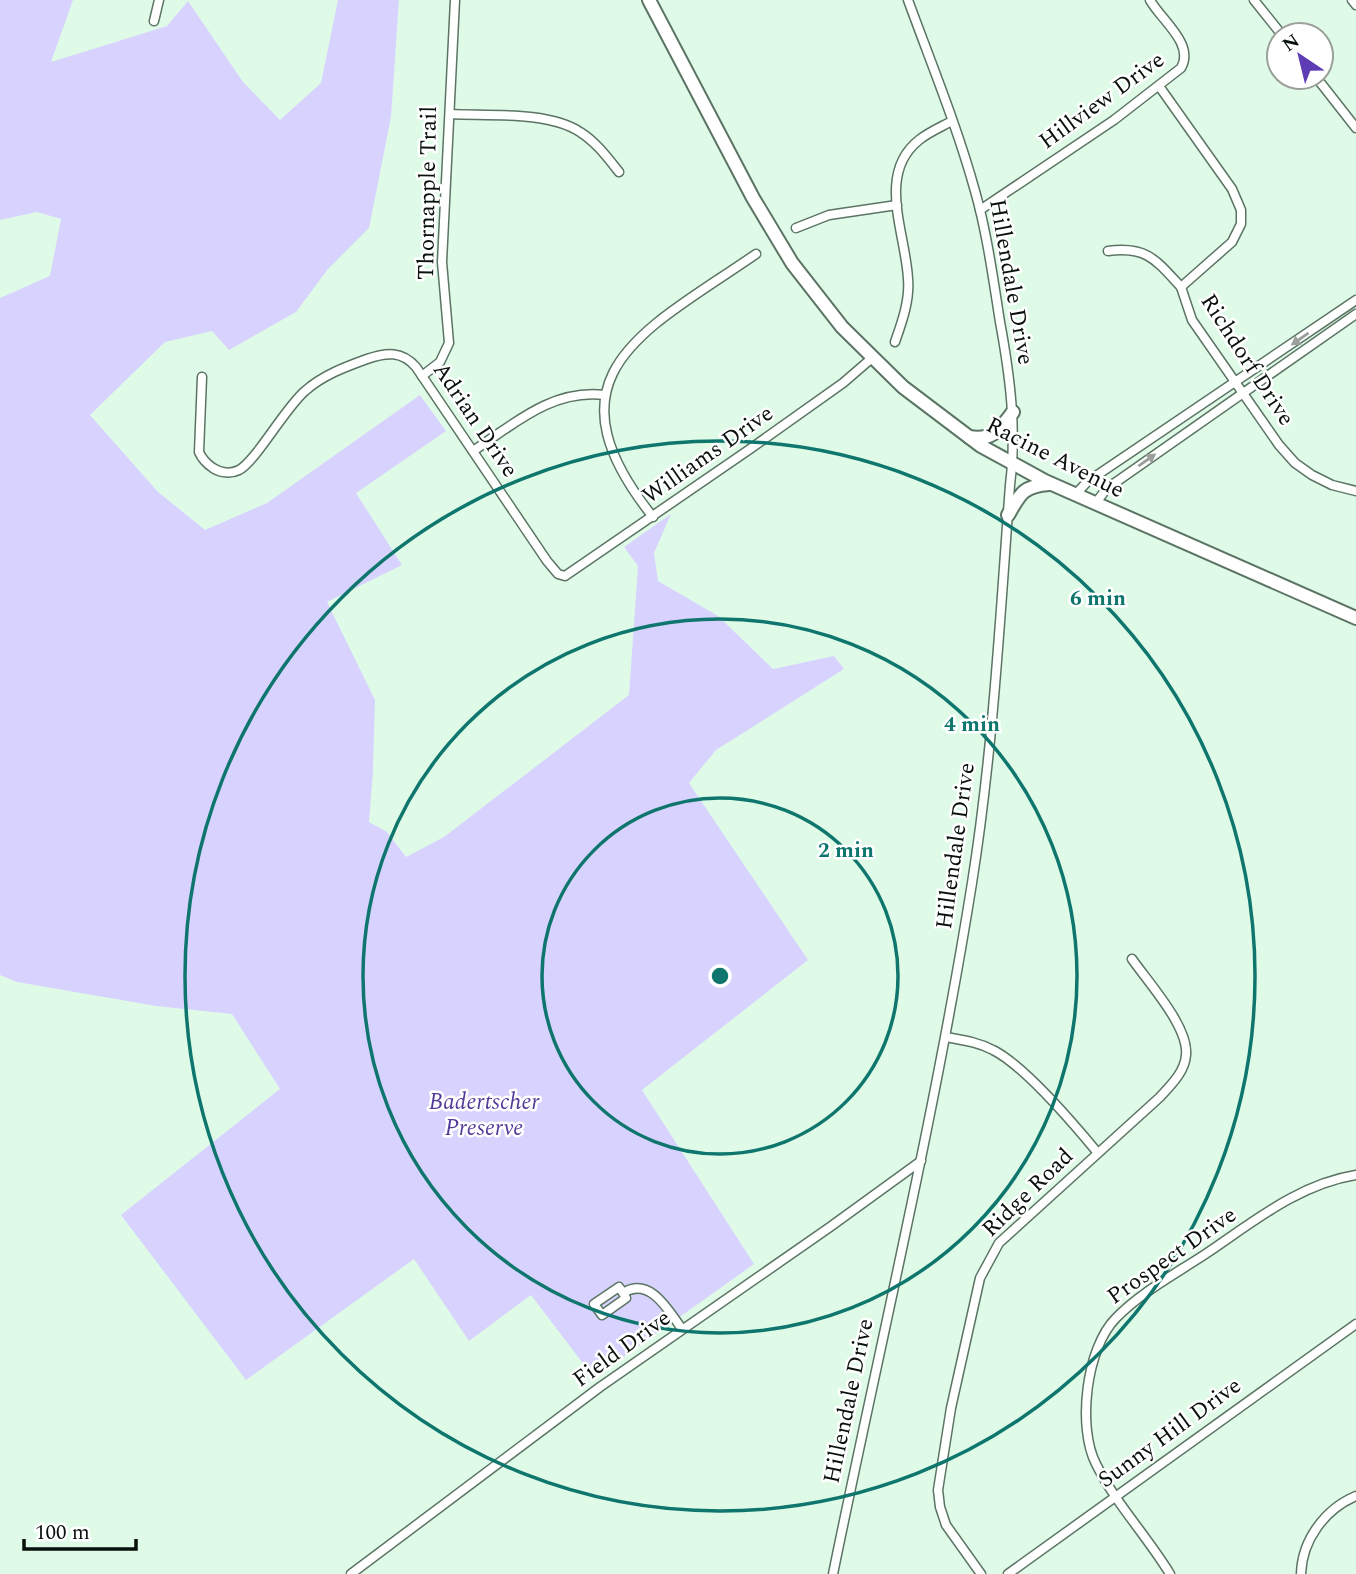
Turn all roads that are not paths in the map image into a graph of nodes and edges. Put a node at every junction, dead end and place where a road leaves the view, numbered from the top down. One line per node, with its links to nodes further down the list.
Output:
1 (159, 0): 9 (street)
2 (455, 0): 13 (street, Thornapple Trail)
3 (649, 0): 26 (main road, Racine Avenue)
4 (908, 0): 14 (street, Hillendale Drive)
5 (1150, 0): 11 (street, Hillview Drive)
6 (1254, 0): 10 (street)
7 (1352, 0): 8 (street)
8 (1356, 5)
9 (154, 21)
10 (1271, 21)
11 (1159, 86): 18 (street, Hillview Drive); 22 (street, Richdorf Drive)
12 (1327, 91): 15 (street)
13 (450, 114): 16 (street); 27 (street, Thornapple Trail)
14 (953, 121): 17 (street); 18 (street, Hillendale Drive)
15 (1356, 128)
16 (619, 172)
17 (897, 205): 19 (street); 25 (street)
18 (980, 210): 32 (street, Hillendale Drive)
19 (796, 228)
20 (1108, 251): 22 (street)
21 (756, 254): 31 (street)
22 (1181, 287): 29 (street, Richdorf Drive)
23 (1356, 300): 29 (street, one-way to 29)
24 (1356, 314): 30 (street)
25 (895, 342)
26 (873, 358): 33 (main road, Racine Avenue); 41 (street, Williams Drive)
27 (422, 376): 28 (street, Adrian Drive); 34 (street, Adrian Drive)
28 (202, 377)
29 (1235, 383): 30 (street, Richdorf Drive); 38 (street)
30 (1242, 394): 37 (street, Richdorf Drive); 39 (street, one-way to 30)
31 (604, 395): 34 (street); 41 (street)
32 (1013, 412): 33 (main road); 35 (street, Hillendale Drive)
33 (968, 437): 35 (main road, Racine Avenue)
34 (473, 451): 42 (street, Adrian Drive)
35 (1014, 466): 36 (main road, Racine Avenue); 40 (street, Hillendale Drive)
36 (1051, 484): 38 (main road, Racine Avenue); 40 (main road)
37 (1356, 491)
38 (1075, 495): 39 (main road, Racine Avenue)
39 (1095, 504): 43 (main road, Racine Avenue)
40 (1008, 515): 45 (street, Hillendale Drive)
41 (653, 517): 42 (street, Williams Drive)
42 (562, 576)
43 (1356, 618)
44 (1132, 959): 46 (street, Ridge Road)
45 (946, 1037): 46 (street); 47 (street, Hillendale Drive)
46 (1097, 1152): 56 (street, Ridge Road)
47 (921, 1161): 51 (street, Field Drive); 55 (street, Hillendale Drive)
48 (1356, 1175): 52 (street, Prospect Drive)
49 (623, 1293): 51 (street)
50 (1356, 1324): 52 (street, Sunny Hill Drive)
51 (682, 1329): 54 (street, Field Drive)
52 (1116, 1496): 57 (street, Sunny Hill Drive); 58 (street, Prospect Drive)
53 (1356, 1496): 59 (street)
54 (351, 1574)
55 (833, 1574)
56 (981, 1574)
57 (1007, 1574)
58 (1170, 1574)
59 (1301, 1574)

